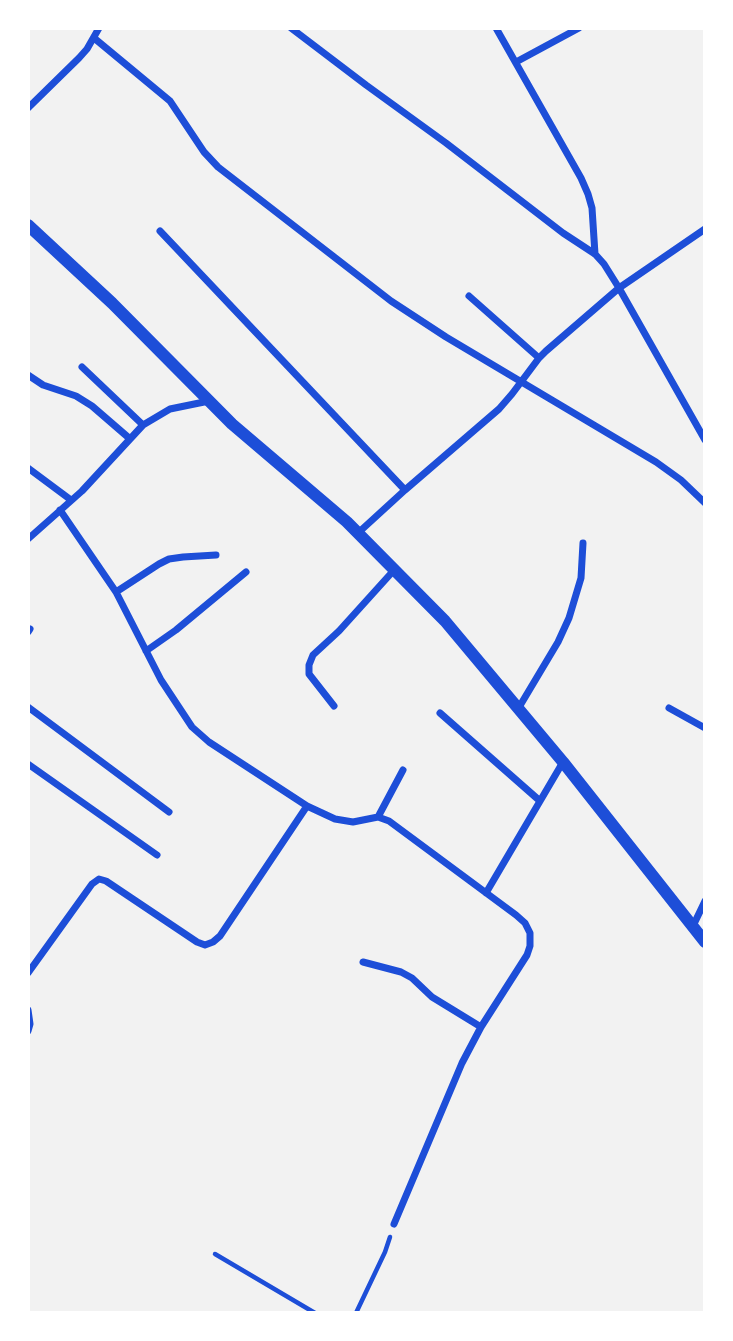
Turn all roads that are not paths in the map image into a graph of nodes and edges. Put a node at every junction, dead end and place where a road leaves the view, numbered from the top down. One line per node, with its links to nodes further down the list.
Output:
1 (99, 28): 5 (street)
2 (290, 28): 11 (street)
3 (496, 28): 6 (street)
4 (579, 28): 6 (street)
5 (94, 38): 7 (street); 17 (street)
6 (516, 62): 11 (street)
7 (28, 108)
8 (28, 225): 18 (street)
9 (705, 229): 12 (street)
10 (160, 231): 23 (street)
11 (595, 254): 12 (street)
12 (619, 288): 14 (street); 21 (street)
13 (469, 296): 14 (street)
14 (539, 358): 17 (street)
15 (82, 367): 19 (street)
16 (28, 375): 20 (street)
17 (522, 381): 23 (street); 25 (street)
18 (209, 401): 19 (street); 27 (street)
19 (143, 425): 20 (street)
20 (129, 439): 24 (street)
21 (705, 440)
22 (28, 468): 24 (street)
23 (405, 490): 27 (street)
24 (71, 500): 26 (street)
25 (705, 503)
26 (60, 510): 28 (street); 33 (street)
27 (358, 533): 31 (street)
28 (28, 539)
29 (583, 543): 38 (street)
30 (216, 555): 33 (street)
31 (395, 569): 35 (street); 38 (street)
32 (246, 572): 34 (street)
33 (116, 592): 34 (street)
34 (146, 651): 45 (street)
35 (334, 706)
36 (28, 707): 46 (street)
37 (669, 708): 40 (street)
38 (518, 709): 41 (street)
39 (440, 713): 44 (street)
40 (705, 728)
41 (563, 762): 44 (street); 51 (street)
42 (28, 764): 48 (street)
43 (403, 770): 47 (street)
44 (540, 802): 49 (street)
45 (307, 806): 47 (street); 54 (street)
46 (169, 811)
47 (378, 817): 49 (street)
48 (157, 855)
49 (486, 893): 56 (street)
50 (705, 901): 51 (street)
51 (693, 927): 52 (street)
52 (705, 942)
53 (363, 962): 56 (street)
54 (28, 974)
55 (28, 1010): 57 (street)
56 (481, 1027): 58 (street)
57 (28, 1031)
58 (394, 1224)

